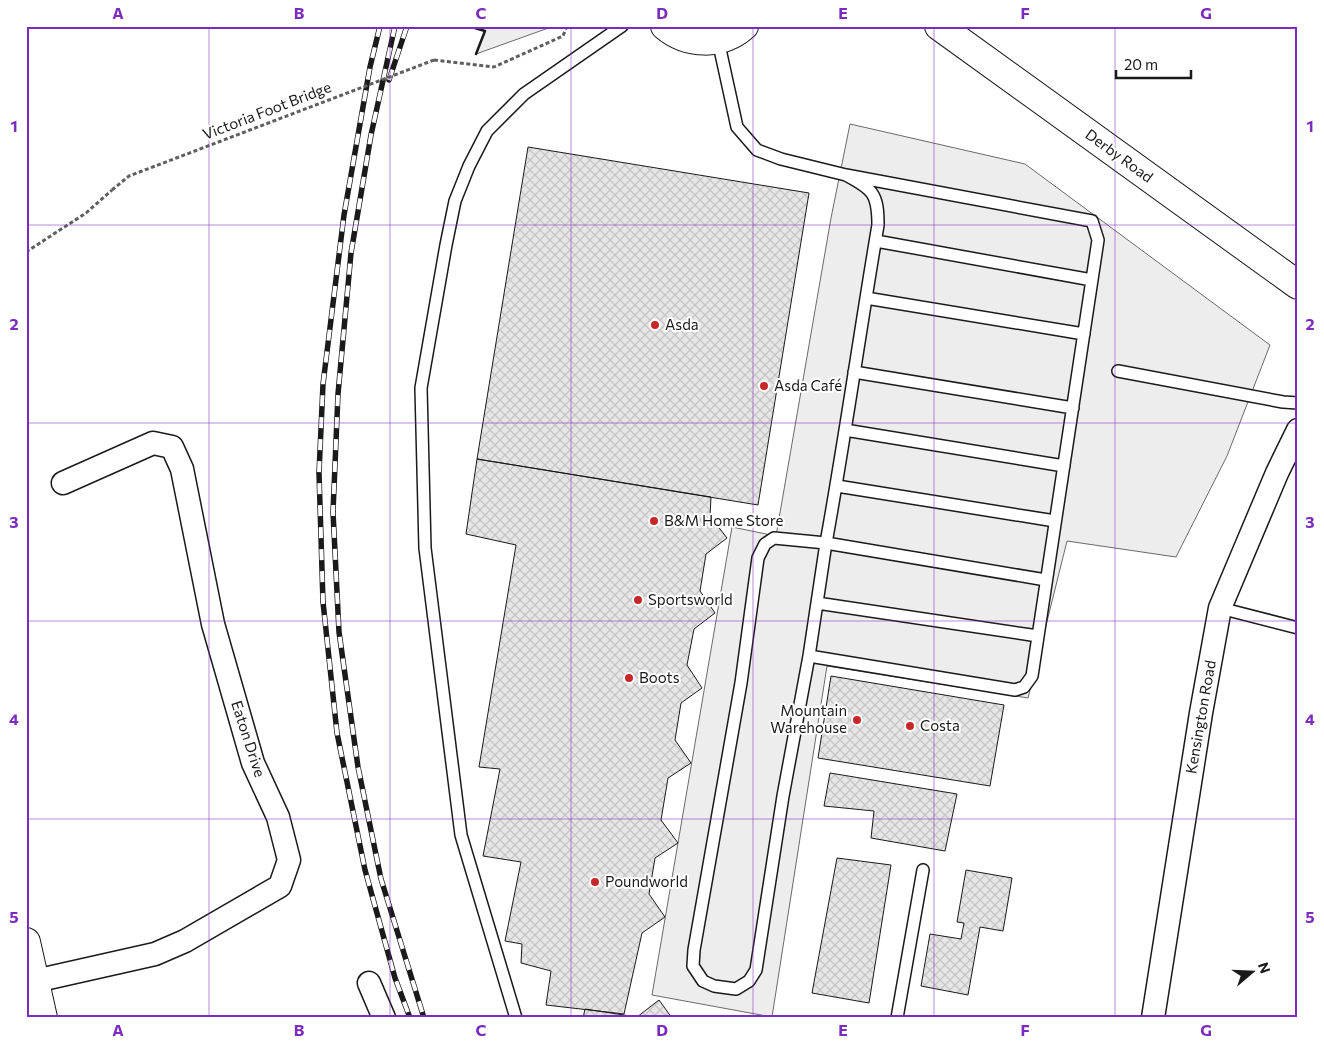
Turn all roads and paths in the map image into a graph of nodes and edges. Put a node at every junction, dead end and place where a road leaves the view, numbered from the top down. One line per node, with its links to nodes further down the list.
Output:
1 (567, 26): 9 (path, Victoria Foot Bridge, bridge)
2 (622, 26): 37 (lane)
3 (665, 26): 6 (street)
4 (744, 26): 6 (street)
5 (939, 26): 11 (street, Derby Road)
6 (718, 40): 7 (lane)
7 (846, 175): 8 (lane); 10 (lane)
8 (876, 241): 10 (lane); 12 (lane)
9 (26, 252)
10 (1092, 280): 13 (lane)
11 (1298, 285)
12 (866, 298): 13 (lane); 15 (lane)
13 (1084, 334): 17 (lane)
14 (1118, 371): 16 (lane)
15 (854, 372): 17 (lane); 18 (lane)
16 (1298, 404)
17 (1073, 408): 20 (lane)
18 (845, 430): 20 (lane); 22 (lane)
19 (1298, 430): 27 (street, Kensington Road)
20 (1064, 466): 23 (lane)
21 (63, 483): 33 (street, Eaton Drive)
22 (837, 486): 23 (lane); 24 (lane)
23 (1055, 521): 25 (lane)
24 (826, 543): 25 (lane); 26 (lane); 30 (lane)
25 (1046, 580): 29 (lane)
26 (817, 603): 29 (lane); 30 (lane)
27 (1220, 608): 28 (lane); 39 (street, Kensington Road)
28 (1298, 628)
29 (1038, 636): 30 (lane)
30 (809, 656)
31 (923, 870): 38 (lane)
32 (26, 942): 33 (street)
33 (35, 982): 35 (street)
34 (369, 982): 36 (street)
35 (43, 1018)
36 (384, 1018)
37 (516, 1018)
38 (897, 1018)
39 (1154, 1018)

